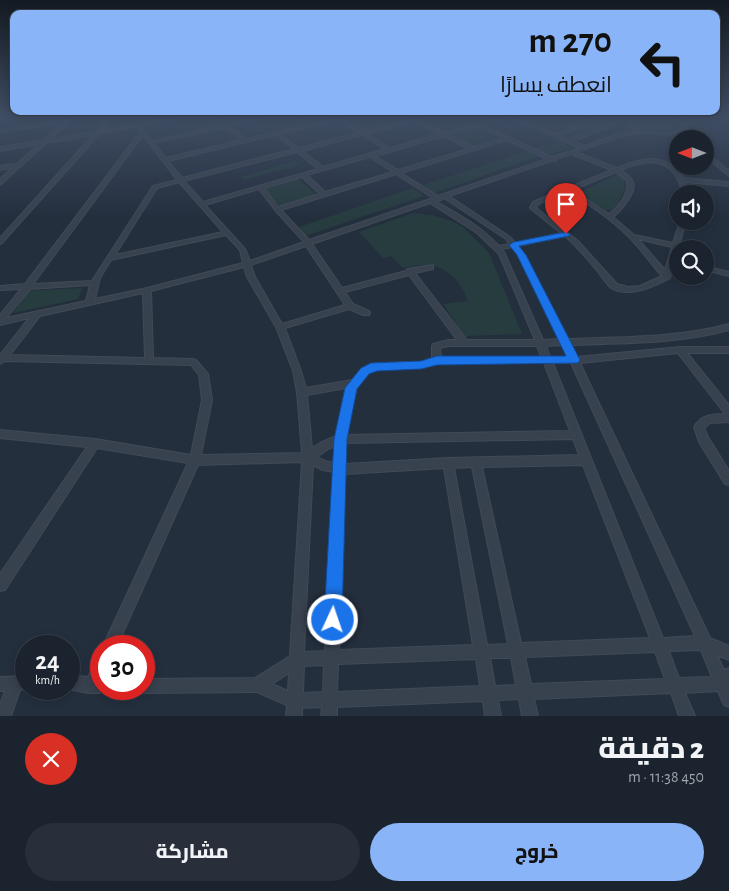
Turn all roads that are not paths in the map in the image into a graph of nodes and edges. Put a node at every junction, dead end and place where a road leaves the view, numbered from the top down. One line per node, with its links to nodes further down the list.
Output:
1 (29, 150): 19 (street)
2 (35, 150): 29 (street)
3 (82, 150): 42 (street)
4 (129, 150): 56 (street)
5 (158, 150): 16 (street)
6 (203, 150): 16 (street)
7 (384, 150): 14 (street)
8 (469, 150): 23 (street)
9 (534, 150): 17 (street)
10 (579, 150): 12 (street)
11 (299, 151): 21 (street); 28 (street)
12 (573, 153): 17 (street); 22 (street)
13 (714, 153): 15 (street)
14 (370, 155): 21 (street); 23 (street)
15 (722, 159)
16 (164, 160): 28 (street)
17 (554, 160): 35 (street)
18 (714, 161): 25 (street)
19 (13, 166): 20 (street); 26 (street)
20 (0, 168)
21 (322, 169): 24 (street)
22 (615, 170): 27 (street); 33 (street); 38 (street)
23 (397, 172): 34 (street); 35 (street)
24 (302, 174): 32 (street); 34 (street)
25 (729, 174)
26 (0, 178)
27 (684, 180): 30 (street); 31 (street)
28 (181, 181): 36 (street); 47 (street)
29 (0, 183)
30 (729, 184)
31 (685, 185)
32 (260, 186): 36 (street); 37 (street)
33 (565, 191): 38 (street); 40 (street)
34 (325, 195): 37 (street)
35 (439, 199): 43 (street); 45 (street); 46 (street)
36 (201, 204): 39 (street)
37 (277, 210): 43 (street)
38 (609, 217): 41 (street)
39 (228, 233): 47 (street); 48 (street)
40 (566, 234): 45 (street); 54 (street)
41 (632, 236): 44 (street); 54 (street)
42 (0, 242)
43 (308, 243): 48 (street); 59 (street)
44 (669, 244)
45 (514, 245): 46 (street); 69 (street)
46 (498, 248): 67 (street)
47 (109, 258): 55 (street)
48 (247, 264): 58 (street); 65 (street)
49 (430, 267): 51 (street)
50 (714, 270): 53 (street)
51 (410, 271): 59 (street); 68 (street)
52 (669, 272): 54 (street)
53 (729, 274)
54 (667, 276)
55 (94, 282): 56 (street); 60 (street)
56 (28, 286): 57 (street); 64 (street)
57 (0, 288)
58 (147, 290): 60 (street); 73 (street)
59 (341, 291): 61 (street)
60 (90, 302): 63 (street)
61 (350, 306): 62 (street); 65 (street)
62 (366, 313)
63 (37, 314): 64 (street); 72 (street)
64 (0, 321)
65 (280, 327): 78 (street)
66 (729, 327): 69 (street)
67 (540, 342): 68 (street); 69 (street); 75 (street)
68 (464, 343): 74 (street)
69 (566, 343): 76 (street)
70 (680, 350): 71 (street); 76 (street); 79 (street)
71 (729, 350)
72 (1, 359): 73 (street)
73 (150, 360): 86 (street)
74 (437, 360): 75 (street); 77 (street)
75 (547, 360): 76 (street); 82 (street)
76 (574, 360): 94 (street)
77 (355, 382): 78 (street); 83 (street)
78 (302, 392): 85 (street)
79 (729, 412)
80 (729, 418): 91 (street)
81 (0, 434): 84 (street)
82 (577, 435): 83 (street); 87 (street)
83 (341, 439): 85 (street); 90 (street)
84 (95, 443): 86 (street); 92 (street)
85 (308, 457): 86 (street); 90 (street); 100 (street)
86 (195, 460): 93 (street)
87 (586, 460): 88 (street); 95 (street)
88 (476, 462): 89 (street); 96 (street)
89 (448, 463): 90 (street); 97 (street)
90 (340, 469): 99 (street)
91 (729, 480)
92 (0, 585)
93 (115, 635)
94 (705, 643): 95 (street); 98 (street); 101 (street)
95 (659, 644): 96 (street); 106 (street)
96 (516, 650): 97 (street); 107 (street)
97 (482, 652): 99 (street); 109 (street)
98 (729, 652)
99 (331, 658): 100 (street); 110 (street)
100 (298, 659): 104 (street); 112 (street)
101 (725, 680): 106 (street); 111 (street)
102 (15, 683): 103 (street)
103 (0, 684)
104 (257, 685): 105 (street); 112 (street)
105 (155, 686)
106 (676, 686): 107 (street); 117 (street)
107 (525, 692): 109 (street); 116 (street)
108 (15, 694): 113 (street)
109 (489, 694): 110 (street); 115 (street)
110 (330, 700): 112 (street); 114 (street)
111 (729, 700)
112 (294, 709)
113 (3, 716)
114 (329, 716)
115 (493, 716)
116 (530, 716)
117 (687, 716)

